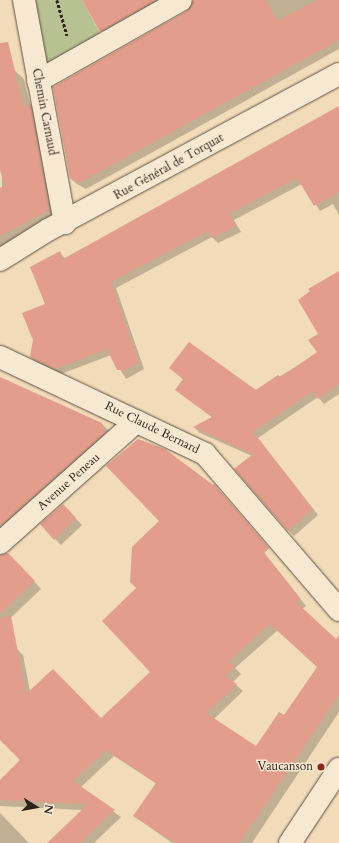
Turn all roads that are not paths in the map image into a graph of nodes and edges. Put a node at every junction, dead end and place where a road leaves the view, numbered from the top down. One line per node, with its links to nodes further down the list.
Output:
1 (24, 0): 4 (street, Chemin Carnaud)
2 (181, 0): 4 (street)
3 (339, 74): 5 (street, Rue Général de Torquat)
4 (38, 81): 5 (street, Chemin Carnaud)
5 (65, 223): 6 (street, Rue Général de Torquat)
6 (0, 260)
7 (0, 356): 8 (street, Rue Claude Bernard)
8 (137, 421): 9 (street, Avenue Peneau); 10 (street, Rue Claude Bernard)
9 (0, 543)
10 (339, 610)
11 (339, 769): 12 (street)
12 (290, 843)

